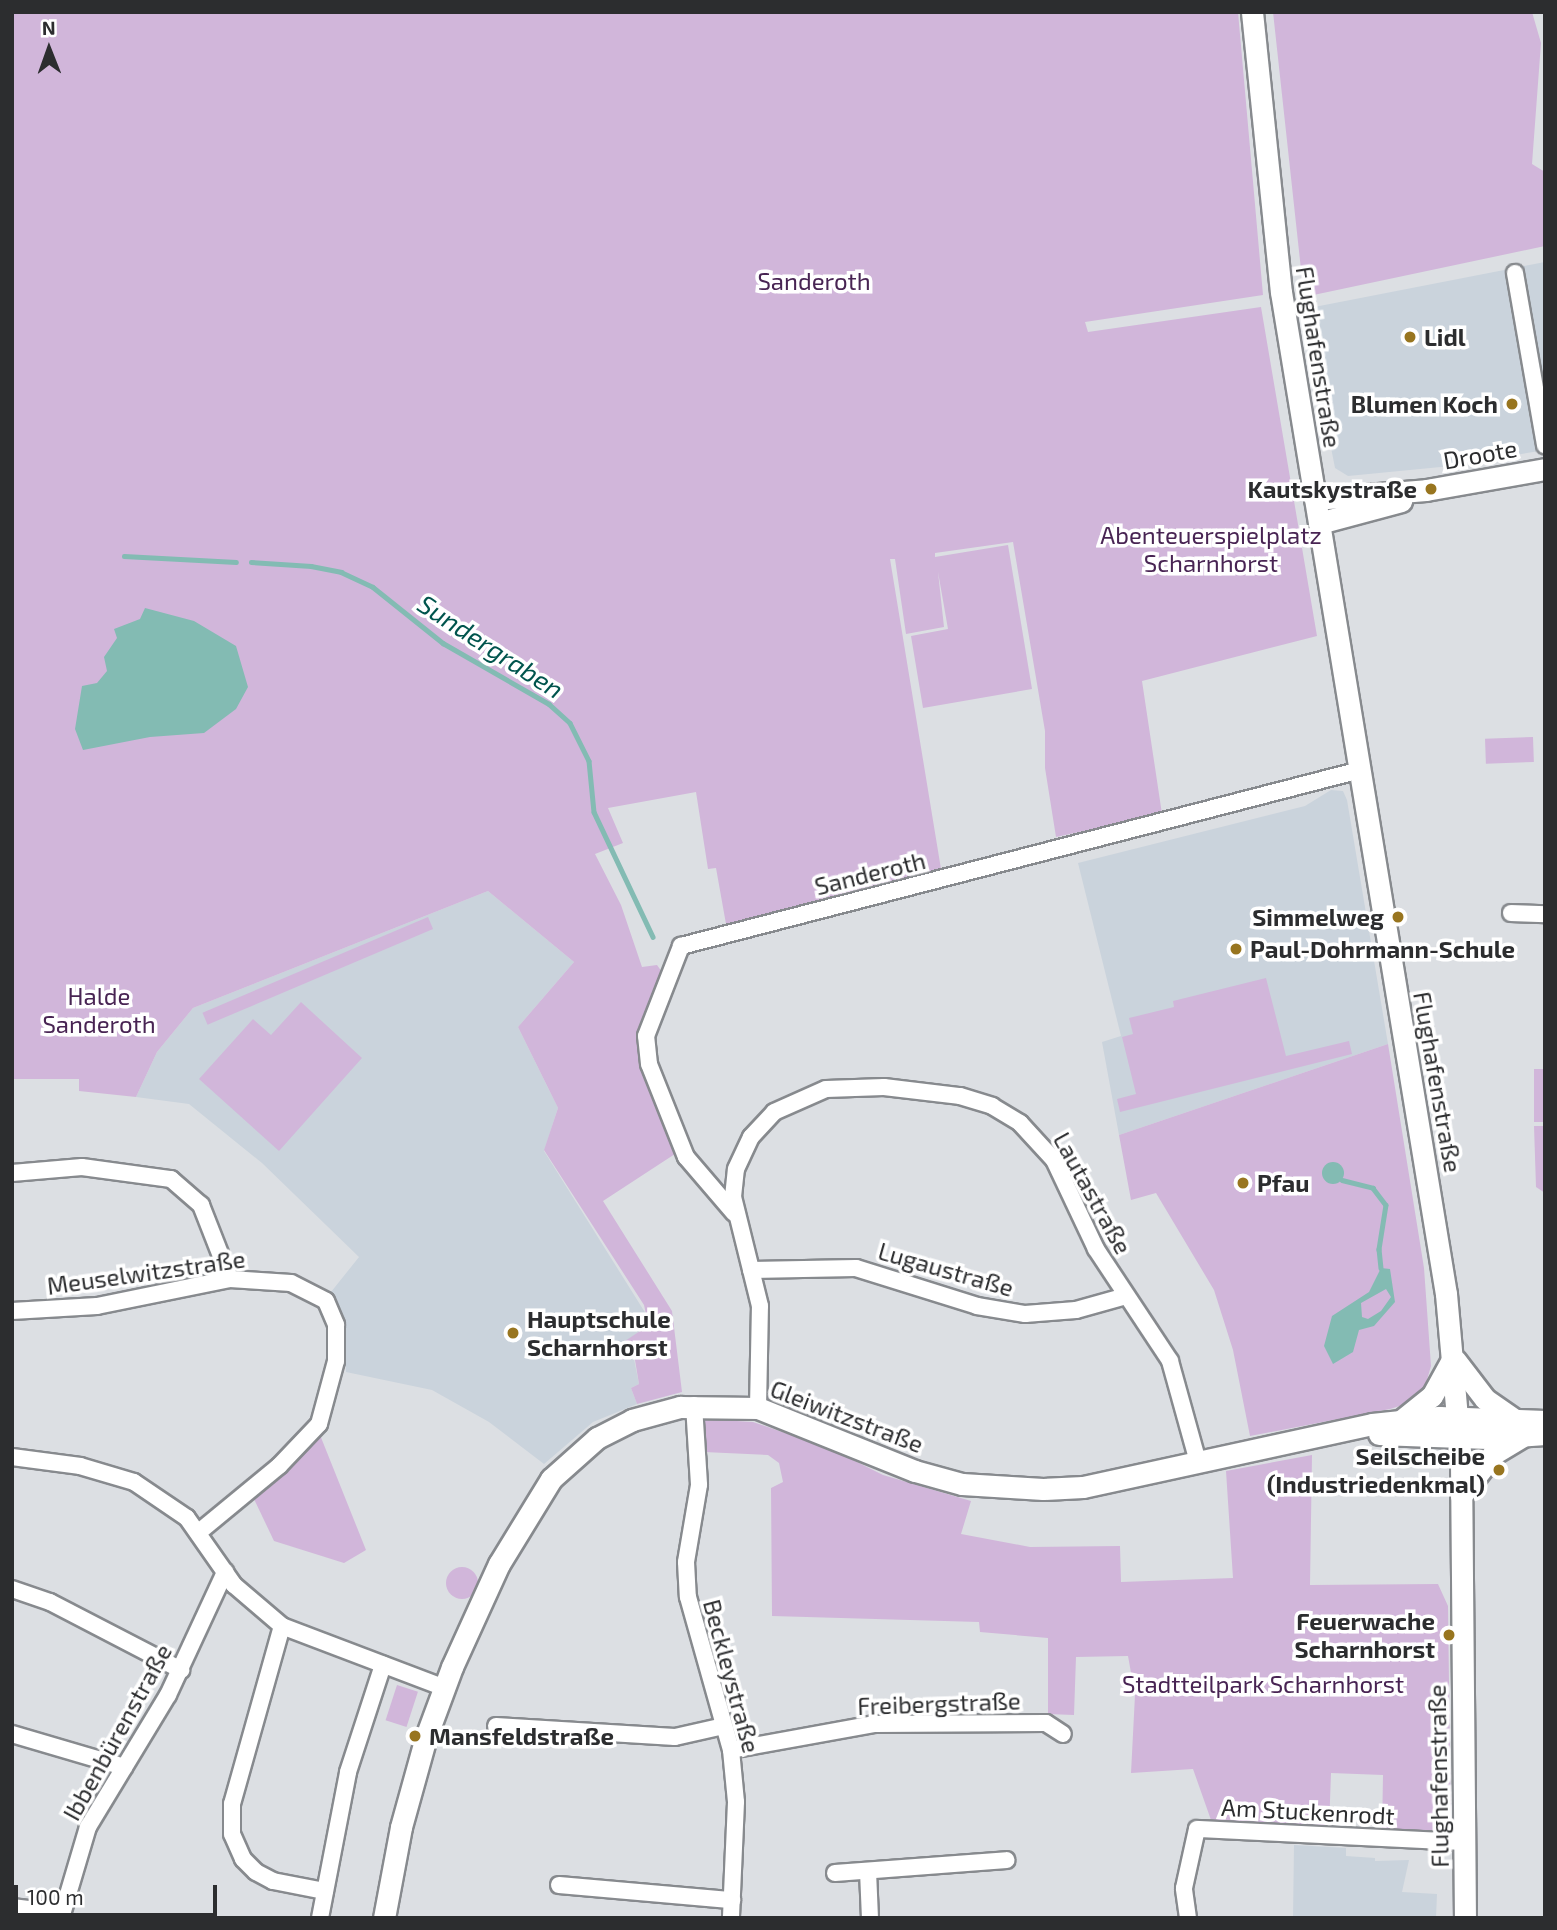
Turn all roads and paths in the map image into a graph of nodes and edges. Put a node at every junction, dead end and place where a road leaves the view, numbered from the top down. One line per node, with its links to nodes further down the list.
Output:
1 (1252, 12): 6 (main road, Flughafenstraße)
2 (1515, 273): 3 (street)
3 (1545, 445)
4 (1545, 468): 5 (main road, Droote)
5 (1426, 490): 6 (main road, Droote); 7 (main road, Droote)
6 (1315, 499): 7 (main road, Flughafenstraße)
7 (1319, 523): 8 (main road, Flughafenstraße)
8 (1360, 770): 12 (street, Sanderoth); 17 (main road, Flughafenstraße)
9 (1511, 913): 10 (street)
10 (1545, 914)
11 (12, 1173): 14 (street)
12 (734, 1213): 13 (street, Lautastraße); 15 (street, Lautastraße)
13 (751, 1270): 15 (street, Lugaustraße); 19 (street, Lautastraße)
14 (230, 1279): 16 (street, Meuselwitzstraße); 28 (street, Meuselwitzstraße)
15 (1126, 1296): 26 (street, Lautastraße)
16 (12, 1311)
17 (1453, 1358): 20 (main road); 22 (main road, Flughafenstraße); 24 (main road)
18 (694, 1405): 19 (main road, Gleiwitzstraße); 34 (main road, Gleiwitzstraße); 36 (street, Beckleystraße)
19 (758, 1408): 26 (main road, Gleiwitzstraße)
20 (1401, 1420): 22 (main road, Gleiwitzstraße); 23 (main road, Gleiwitzstraße)
21 (1545, 1421): 24 (main road, Gleiwitzstraße)
22 (1459, 1427): 23 (main road, Gleiwitzstraße); 24 (main road, Gleiwitzstraße); 27 (main road, Flughafenstraße)
23 (1361, 1430): 26 (main road, Gleiwitzstraße)
24 (1529, 1430): 27 (main road)
25 (12, 1457): 28 (street)
26 (1198, 1462)
27 (1461, 1496): 41 (main road, Flughafenstraße)
28 (199, 1532): 29 (street)
29 (225, 1572): 31 (street); 33 (street, Ibbenbürenstraße)
30 (12, 1589): 33 (street)
31 (282, 1626): 32 (street); 46 (street)
32 (383, 1665): 34 (street); 46 (street)
33 (181, 1670): 40 (street, Ibbenbürenstraße)
34 (443, 1687): 51 (main road, Gleiwitzstraße)
35 (496, 1726): 36 (street)
36 (724, 1726): 39 (street, Beckleystraße)
37 (12, 1734): 40 (street)
38 (1063, 1734): 39 (street, Freibergstraße)
39 (731, 1750): 47 (street, Beckleystraße)
40 (124, 1767): 49 (street, Ibbenbürenstraße)
41 (1466, 1842): 54 (street, Am Stuckenrodt); 55 (main road, Flughafenstraße)
42 (1007, 1860): 43 (street)
43 (868, 1871): 44 (street); 53 (street)
44 (835, 1873)
45 (559, 1885): 47 (street)
46 (325, 1891): 50 (street)
47 (732, 1899): 52 (street, Beckleystraße)
48 (12, 1907): 49 (street)
49 (61, 1915)
50 (320, 1918)
51 (384, 1918)
52 (731, 1918)
53 (870, 1918)
54 (1188, 1918)
55 (1465, 1918)

